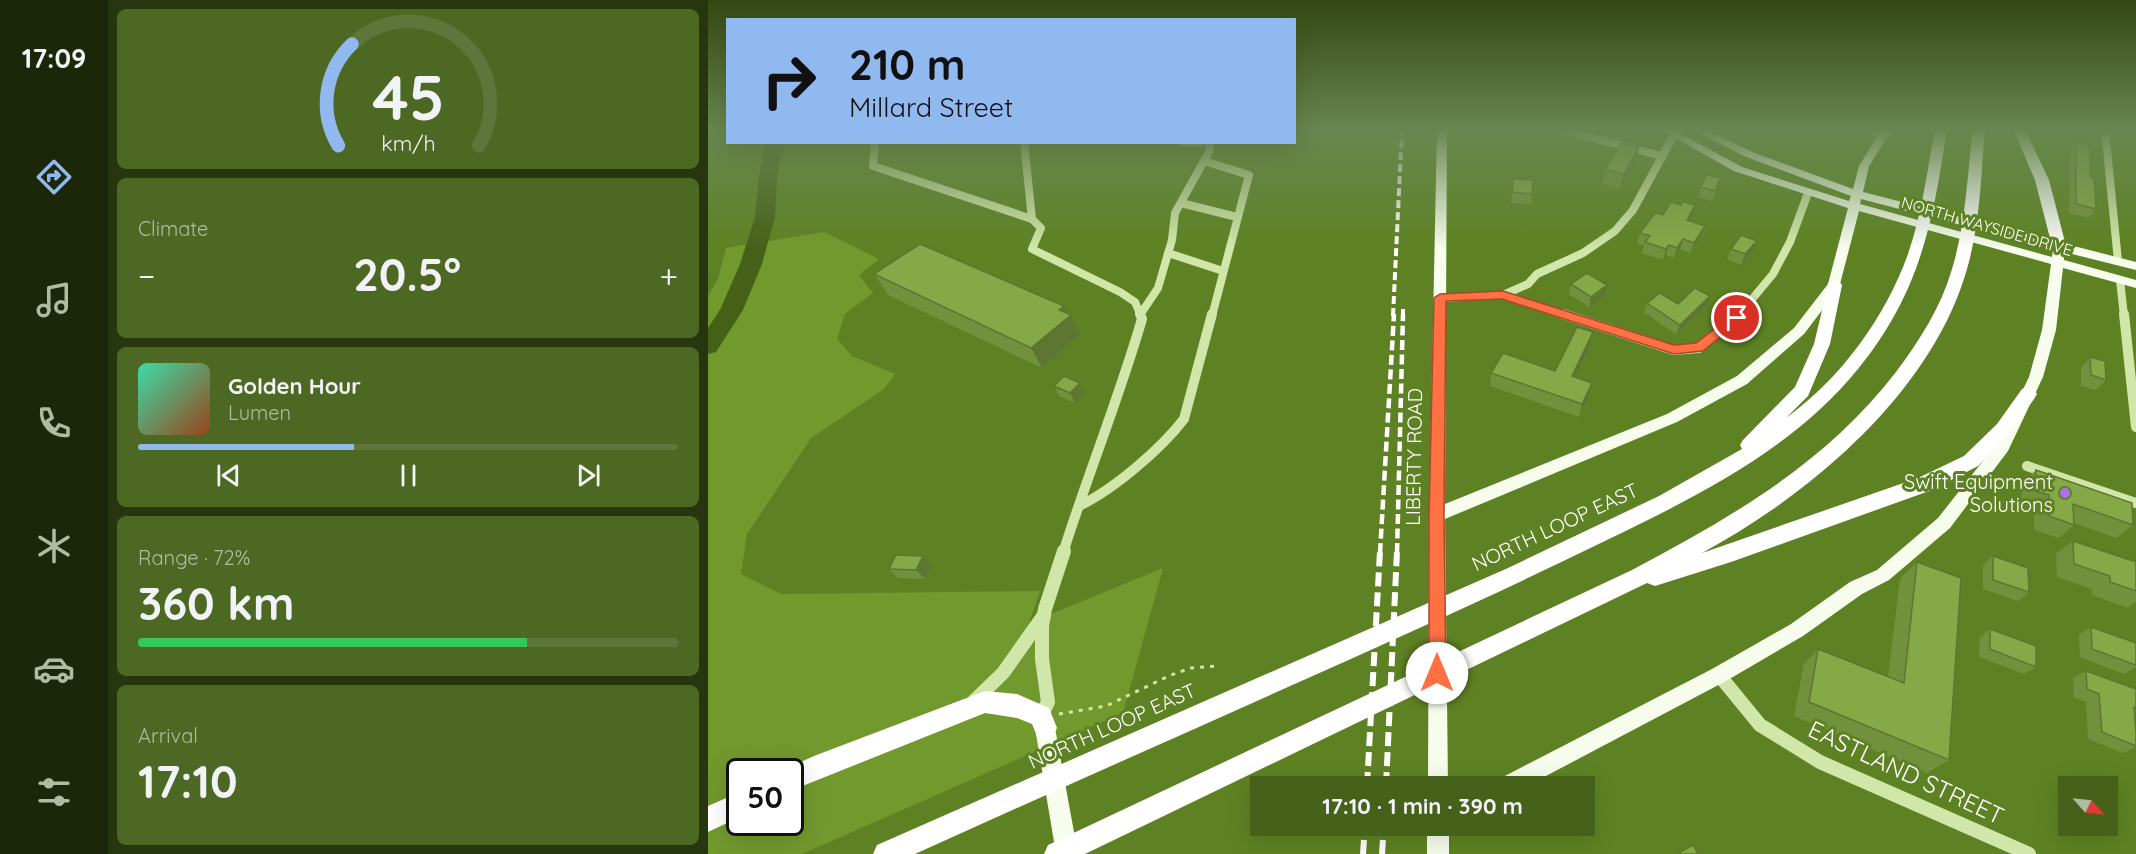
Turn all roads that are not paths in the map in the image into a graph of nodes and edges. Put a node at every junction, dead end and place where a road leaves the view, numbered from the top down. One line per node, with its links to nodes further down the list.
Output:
1 (882, 169): 19 (street)
2 (1027, 169): 19 (street)
3 (1200, 169): 16 (street)
4 (1229, 169): 18 (street)
5 (1442, 169): 30 (main road, LIBERTY ROAD)
6 (1655, 169): 29 (street)
7 (1738, 169): 14 (main road, NORTH WAYSIDE DRIVE)
8 (1787, 169): 15 (main road, NORTH WAYSIDE DRIVE)
9 (1863, 169): 15 (main road)
10 (1934, 169): 35 (highway, NORTH LOOP EAST)
11 (1974, 169): 39 (highway)
12 (2037, 169): 20 (highway)
13 (2109, 169): 22 (street)
14 (1808, 194): 17 (main road, NORTH WAYSIDE DRIVE); 29 (street)
15 (1858, 194): 17 (main road); 20 (main road, NORTH WAYSIDE DRIVE)
16 (1181, 203): 18 (street); 21 (street)
17 (1855, 207): 23 (main road, NORTH WAYSIDE DRIVE); 28 (main road)
18 (1237, 217): 25 (street)
19 (1032, 219): 31 (street)
20 (2059, 246): 22 (main road, NORTH WAYSIDE DRIVE); 23 (main road)
21 (1168, 253): 25 (street); 31 (street)
22 (2118, 261): 24 (main road, NORTH WAYSIDE DRIVE)
23 (2057, 263): 26 (main road, NORTH WAYSIDE DRIVE); 32 (main road)
24 (2136, 266)
25 (1222, 271): 37 (street)
26 (2120, 280): 27 (main road, NORTH WAYSIDE DRIVE); 33 (street)
27 (2136, 284)
28 (1834, 285): 35 (highway); 38 (main road)
29 (1503, 295): 30 (street)
30 (1440, 298): 38 (main road, LIBERTY ROAD)
31 (1140, 315): 37 (street)
32 (2028, 394): 39 (highway); 41 (main road)
33 (2136, 427)
34 (2027, 466): 36 (street)
35 (1716, 475): 50 (highway, NORTH LOOP EAST)
36 (2136, 503)
37 (1079, 506): 40 (street)
38 (1437, 515): 45 (main road, LIBERTY ROAD)
39 (1619, 588): 51 (highway)
40 (1044, 615): 42 (street); 43 (street)
41 (1719, 675): 46 (main road); 54 (street, EASTLAND STREET)
42 (965, 710): 43 (highway); 44 (highway)
43 (1043, 722): 52 (main road)
44 (804, 773)
45 (1438, 776)
46 (1525, 776)
47 (726, 811): 48 (highway)
48 (708, 819)
49 (1438, 836): 53 (main road)
50 (886, 854)
51 (1057, 854)
52 (1067, 854)
53 (1438, 854)
54 (2029, 854)

